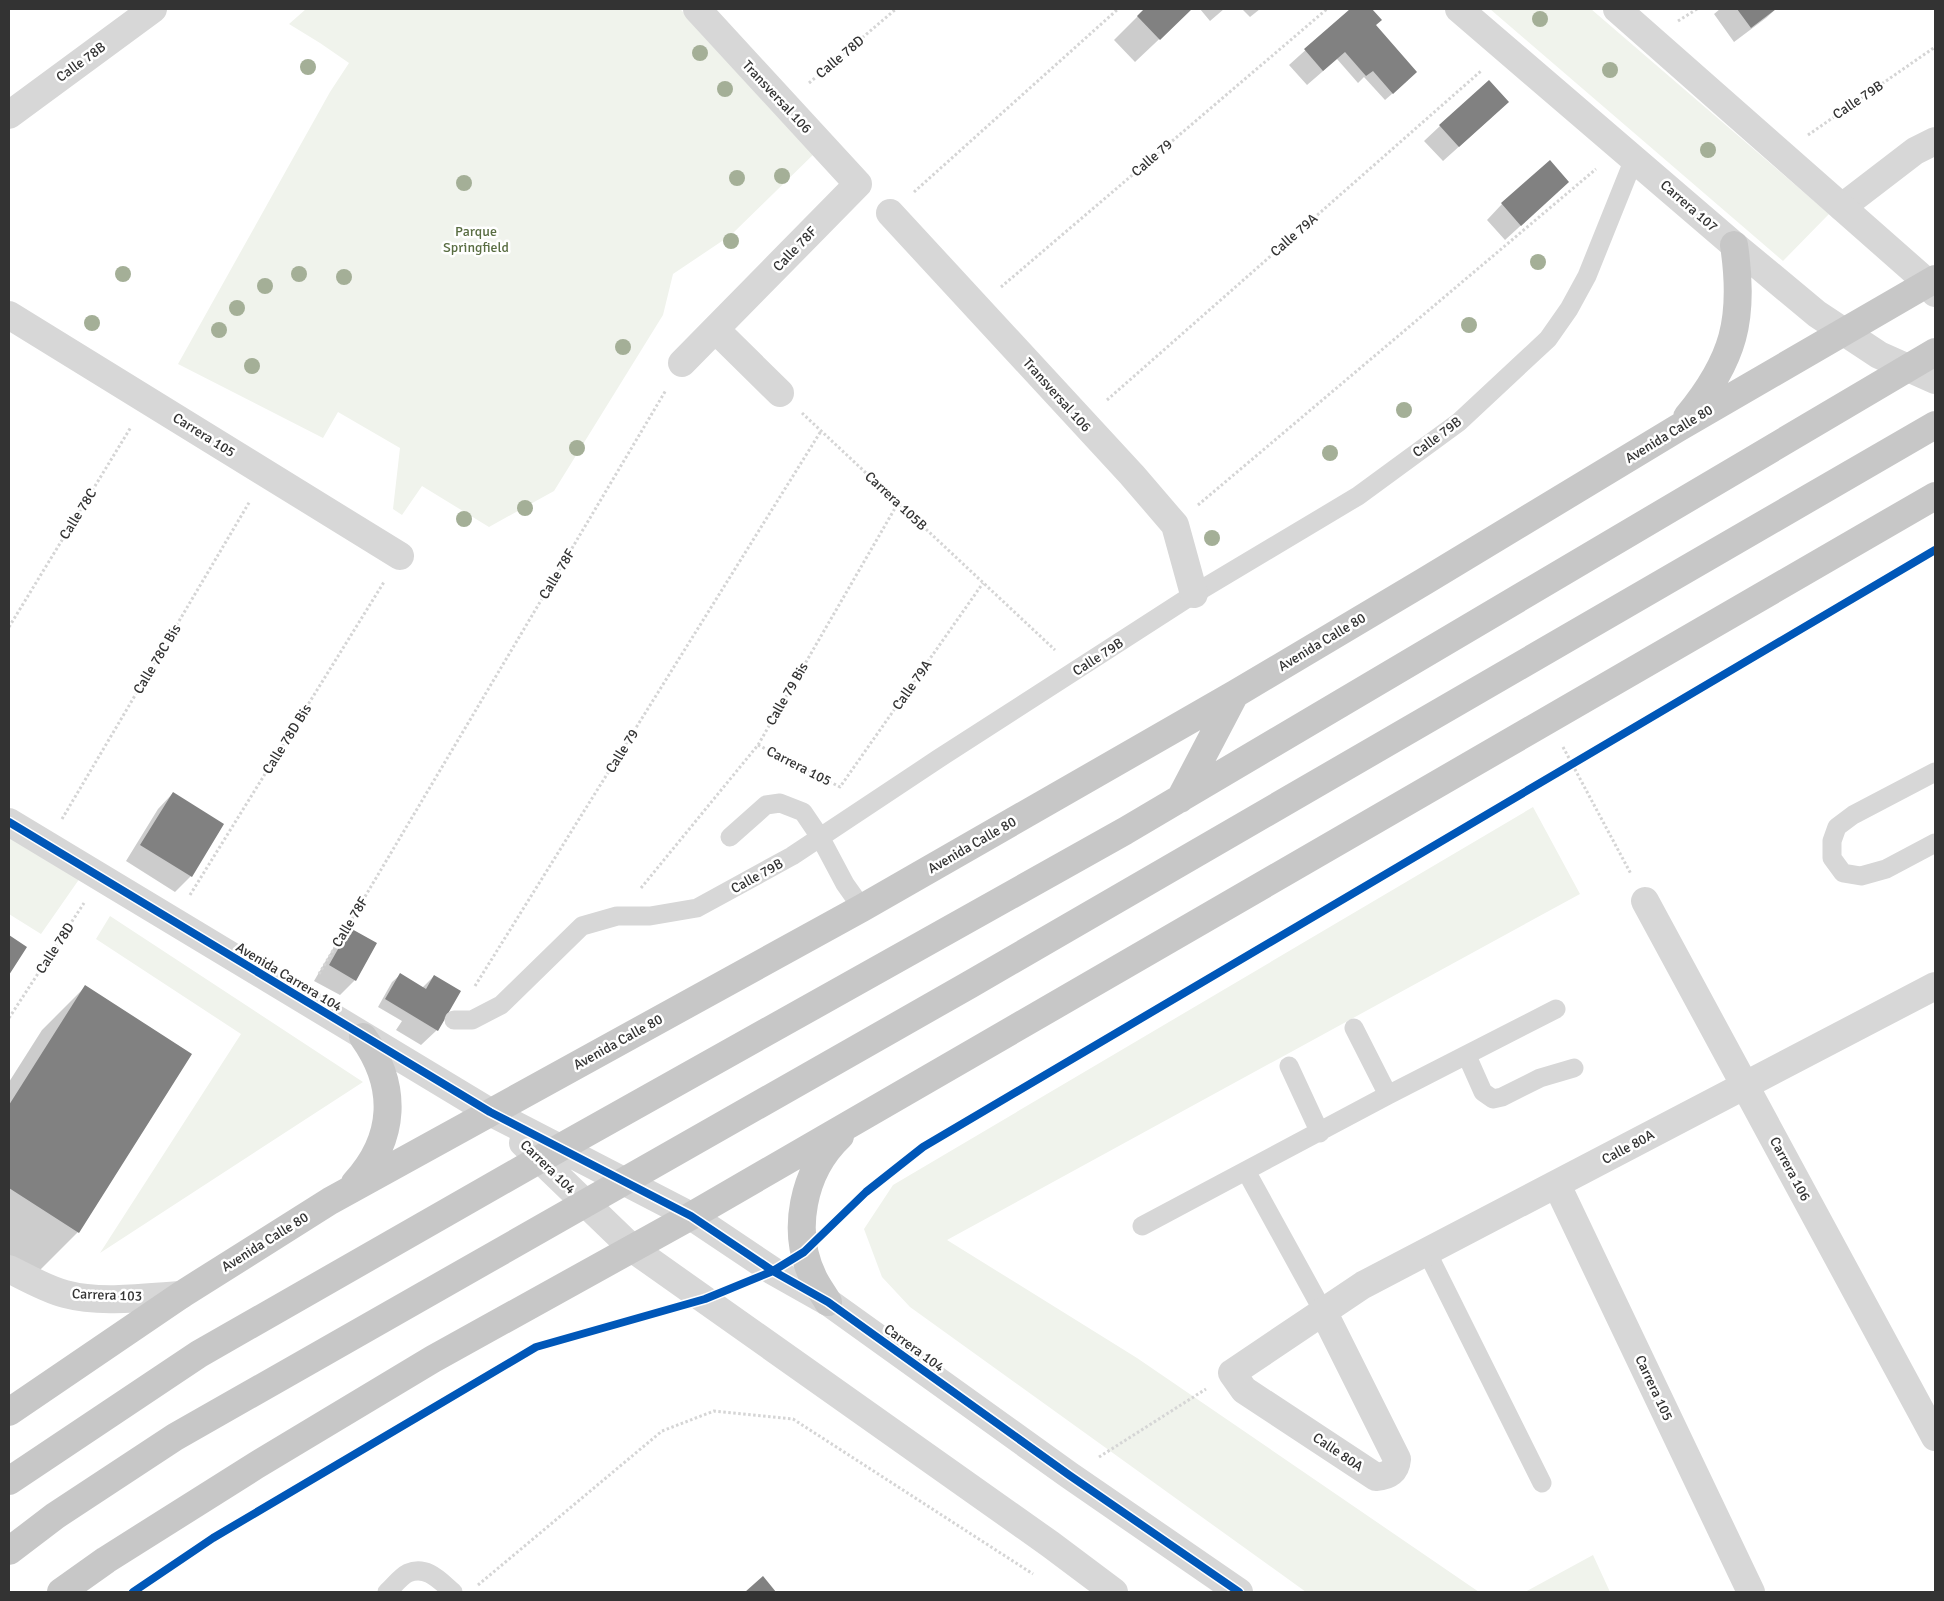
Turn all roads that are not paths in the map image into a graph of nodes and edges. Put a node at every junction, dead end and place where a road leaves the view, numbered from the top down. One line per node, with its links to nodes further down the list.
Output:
1 (153, 9): 5 (street, Calle 78B)
2 (697, 9): 8 (street, Transversal 106)
3 (1459, 9): 7 (street, Carrera 107)
4 (1617, 9): 9 (street)
5 (9, 115)
6 (1935, 141): 9 (street)
7 (1628, 154): 11 (street, Carrera 107); 25 (lane, Calle 79B)
8 (858, 184): 14 (street, Calle 78F)
9 (1842, 207): 12 (street)
10 (890, 213): 25 (street, Transversal 106)
11 (1734, 245): 15 (street, Carrera 107); 22 (highway)
12 (1933, 285): 15 (highway, Avenida Calle 80)
13 (9, 315): 24 (street, Carrera 105)
14 (716, 330): 17 (street, Calle 78F); 20 (street)
15 (1843, 332): 18 (street, Carrera 107); 22 (highway, Avenida Calle 80)
16 (1935, 352): 18 (highway)
17 (682, 363)
18 (1908, 368): 19 (street, Carrera 107); 28 (highway)
19 (1935, 380)
20 (780, 392)
21 (1935, 425): 50 (highway)
22 (1678, 428): 26 (highway, Avenida Calle 80)
23 (1935, 496): 46 (highway)
24 (400, 556)
25 (1194, 594): 30 (lane, Calle 79B)
26 (1235, 694): 28 (highway); 34 (highway, Avenida Calle 80)
27 (1935, 772): 32 (lane)
28 (1179, 799): 48 (highway)
29 (9, 822): 39 (street, Avenida Carrera 104)
30 (820, 837): 31 (lane); 34 (lane); 37 (lane, Calle 79B)
31 (730, 838)
32 (1935, 843)
33 (1645, 901): 43 (street, Carrera 106)
34 (862, 908): 45 (highway, Avenida Calle 80)
35 (1935, 986): 43 (street, Calle 80A)
36 (1556, 1009): 40 (lane)
37 (454, 1020)
38 (1354, 1028): 44 (lane)
39 (363, 1037): 45 (street, Avenida Carrera 104); 52 (highway)
40 (1467, 1056): 42 (lane); 44 (lane)
41 (1289, 1066): 47 (lane)
42 (1574, 1068)
43 (1745, 1086): 51 (street, Calle 80A); 63 (street, Carrera 106)
44 (1388, 1095): 47 (lane)
45 (490, 1112): 48 (street, Carrera 104); 52 (highway, Avenida Calle 80)
46 (856, 1121): 54 (highway); 60 (highway)
47 (1320, 1133): 49 (lane)
48 (550, 1153): 50 (street, Carrera 104); 53 (street, Carrera 104); 64 (highway)
49 (1246, 1171): 55 (lane); 61 (lane)
50 (625, 1181): 53 (highway); 54 (street, Carrera 104)
51 (1557, 1185): 57 (street, Calle 80A); 72 (street, Carrera 105)
52 (330, 1201): 59 (highway, Avenida Calle 80)
53 (585, 1204): 56 (street, Carrera 104); 66 (highway)
54 (691, 1216): 56 (highway); 60 (street, Carrera 104)
55 (1142, 1226)
56 (633, 1248): 67 (highway); 70 (street, Carrera 104)
57 (1427, 1252): 61 (street, Calle 80A); 65 (lane)
58 (9, 1270): 59 (street, Carrera 103)
59 (181, 1295): 62 (highway, Avenida Calle 80)
60 (828, 1302): 71 (street, Carrera 104)
61 (1323, 1311): 61 (street, Calle 80A)
62 (9, 1412)
63 (1935, 1436)
64 (9, 1481)
65 (1542, 1483)
66 (9, 1551)
67 (61, 1592)
68 (386, 1592): 69 (lane)
69 (452, 1592)
70 (1114, 1592)
71 (1239, 1592)
72 (1751, 1592)

